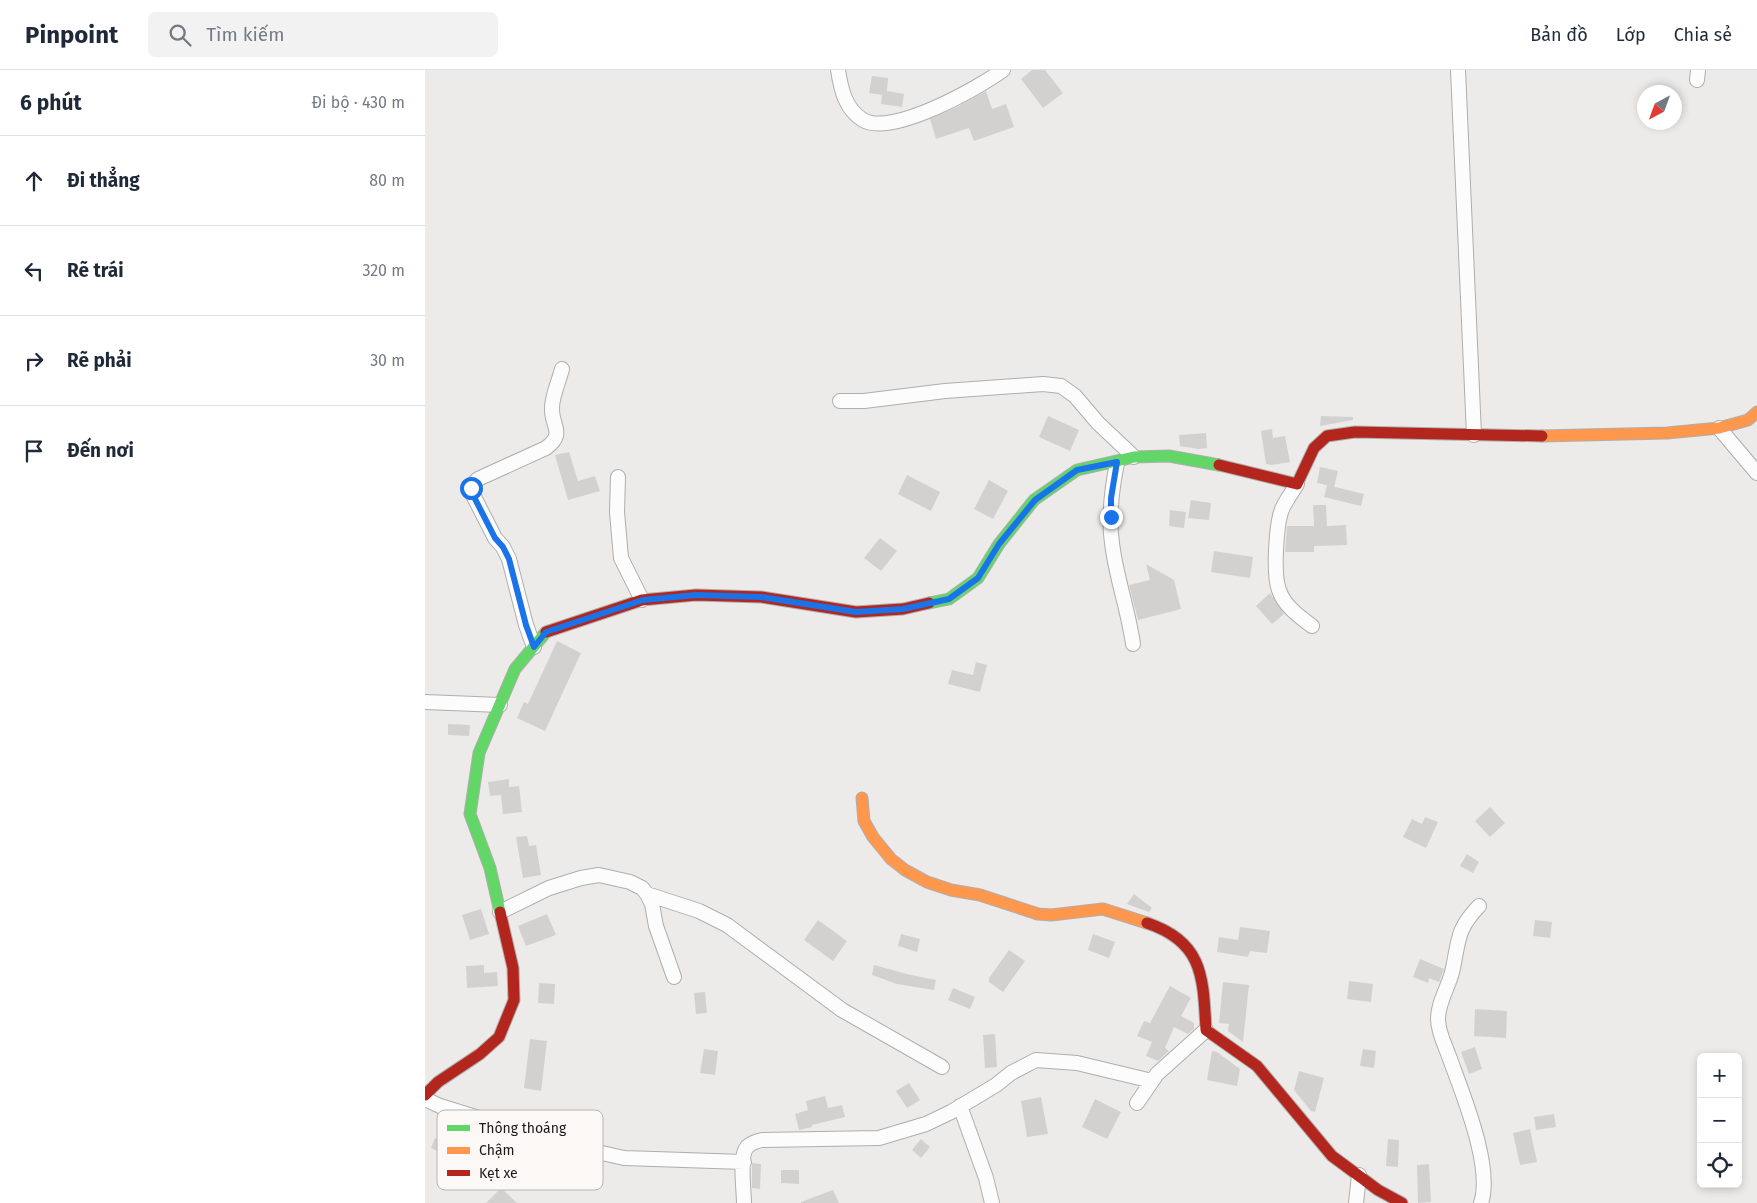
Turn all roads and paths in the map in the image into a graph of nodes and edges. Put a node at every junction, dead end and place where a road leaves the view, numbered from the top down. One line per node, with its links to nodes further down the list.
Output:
1 (839, 70): 2 (street)
2 (1003, 70)
3 (1458, 70): 8 (street)
4 (562, 369): 17 (street)
5 (840, 401): 9 (street)
6 (1757, 412): 7 (street)
7 (1719, 428): 8 (street); 11 (street)
8 (1474, 435): 13 (street)
9 (1134, 458): 10 (street); 13 (street)
10 (1117, 462): 14 (street); 16 (street)
11 (1757, 473)
12 (618, 477): 14 (street)
13 (1297, 484): 15 (street)
14 (643, 600): 17 (street)
15 (1312, 626)
16 (1133, 644)
17 (534, 647): 19 (street)
18 (425, 702): 19 (street)
19 (500, 705): 23 (street)
20 (862, 798): 25 (street)
21 (647, 894): 23 (street); 24 (street); 26 (street)
22 (1479, 906): 40 (street)
23 (500, 912): 28 (street)
24 (674, 977)
25 (1206, 1030): 27 (street); 35 (street)
26 (942, 1067)
27 (1152, 1081): 30 (street); 31 (street)
28 (425, 1094)
29 (425, 1099): 32 (street)
30 (1137, 1103)
31 (960, 1106): 34 (street); 37 (street)
32 (453, 1110)
33 (603, 1153): 34 (street)
34 (744, 1162): 36 (street)
35 (1359, 1175): 38 (street); 39 (street)
36 (744, 1203)
37 (992, 1203)
38 (1356, 1203)
39 (1402, 1203)
40 (1481, 1203)

